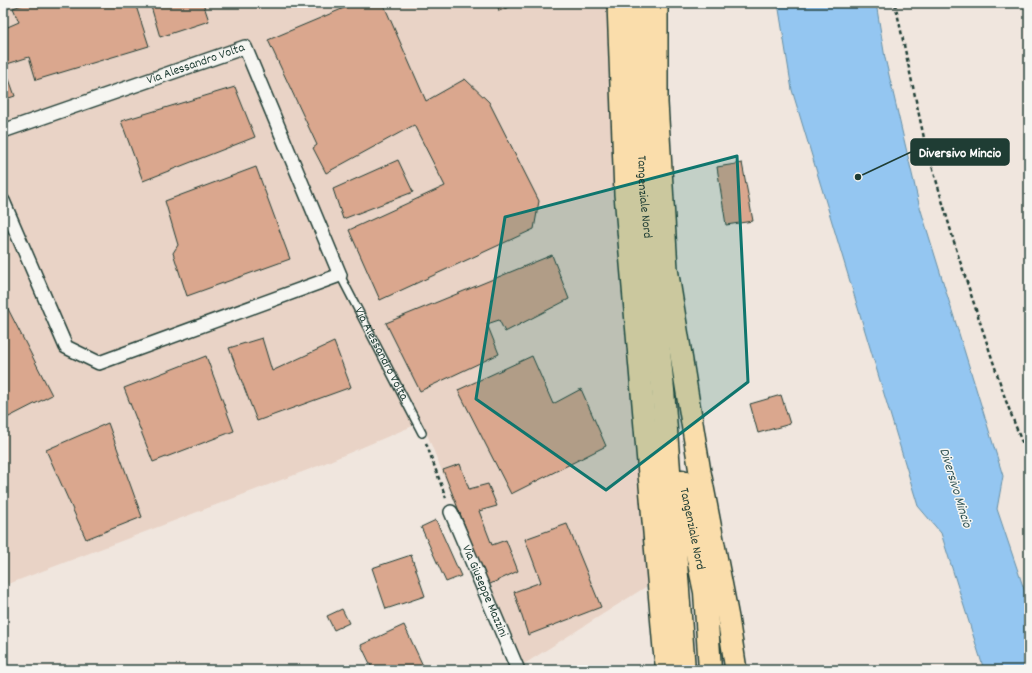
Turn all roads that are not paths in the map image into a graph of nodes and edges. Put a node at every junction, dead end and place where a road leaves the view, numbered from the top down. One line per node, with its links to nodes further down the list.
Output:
1 (618, 3): 11 (main road)
2 (638, 3): 7 (highway, Tangenziale Nord)
3 (657, 3): 14 (main road)
4 (3, 131): 6 (street, Via Alessandro Volta)
5 (3, 201): 6 (street)
6 (340, 275): 8 (lane, Via Alessandro Volta)
7 (663, 390): 12 (highway, Tangenziale Nord); 13 (highway, Tangenziale Nord)
8 (422, 433)
9 (451, 512): 10 (street, Via Giuseppe Mazzini)
10 (518, 670)
11 (667, 670)
12 (684, 670)
13 (710, 670)
14 (736, 670)

